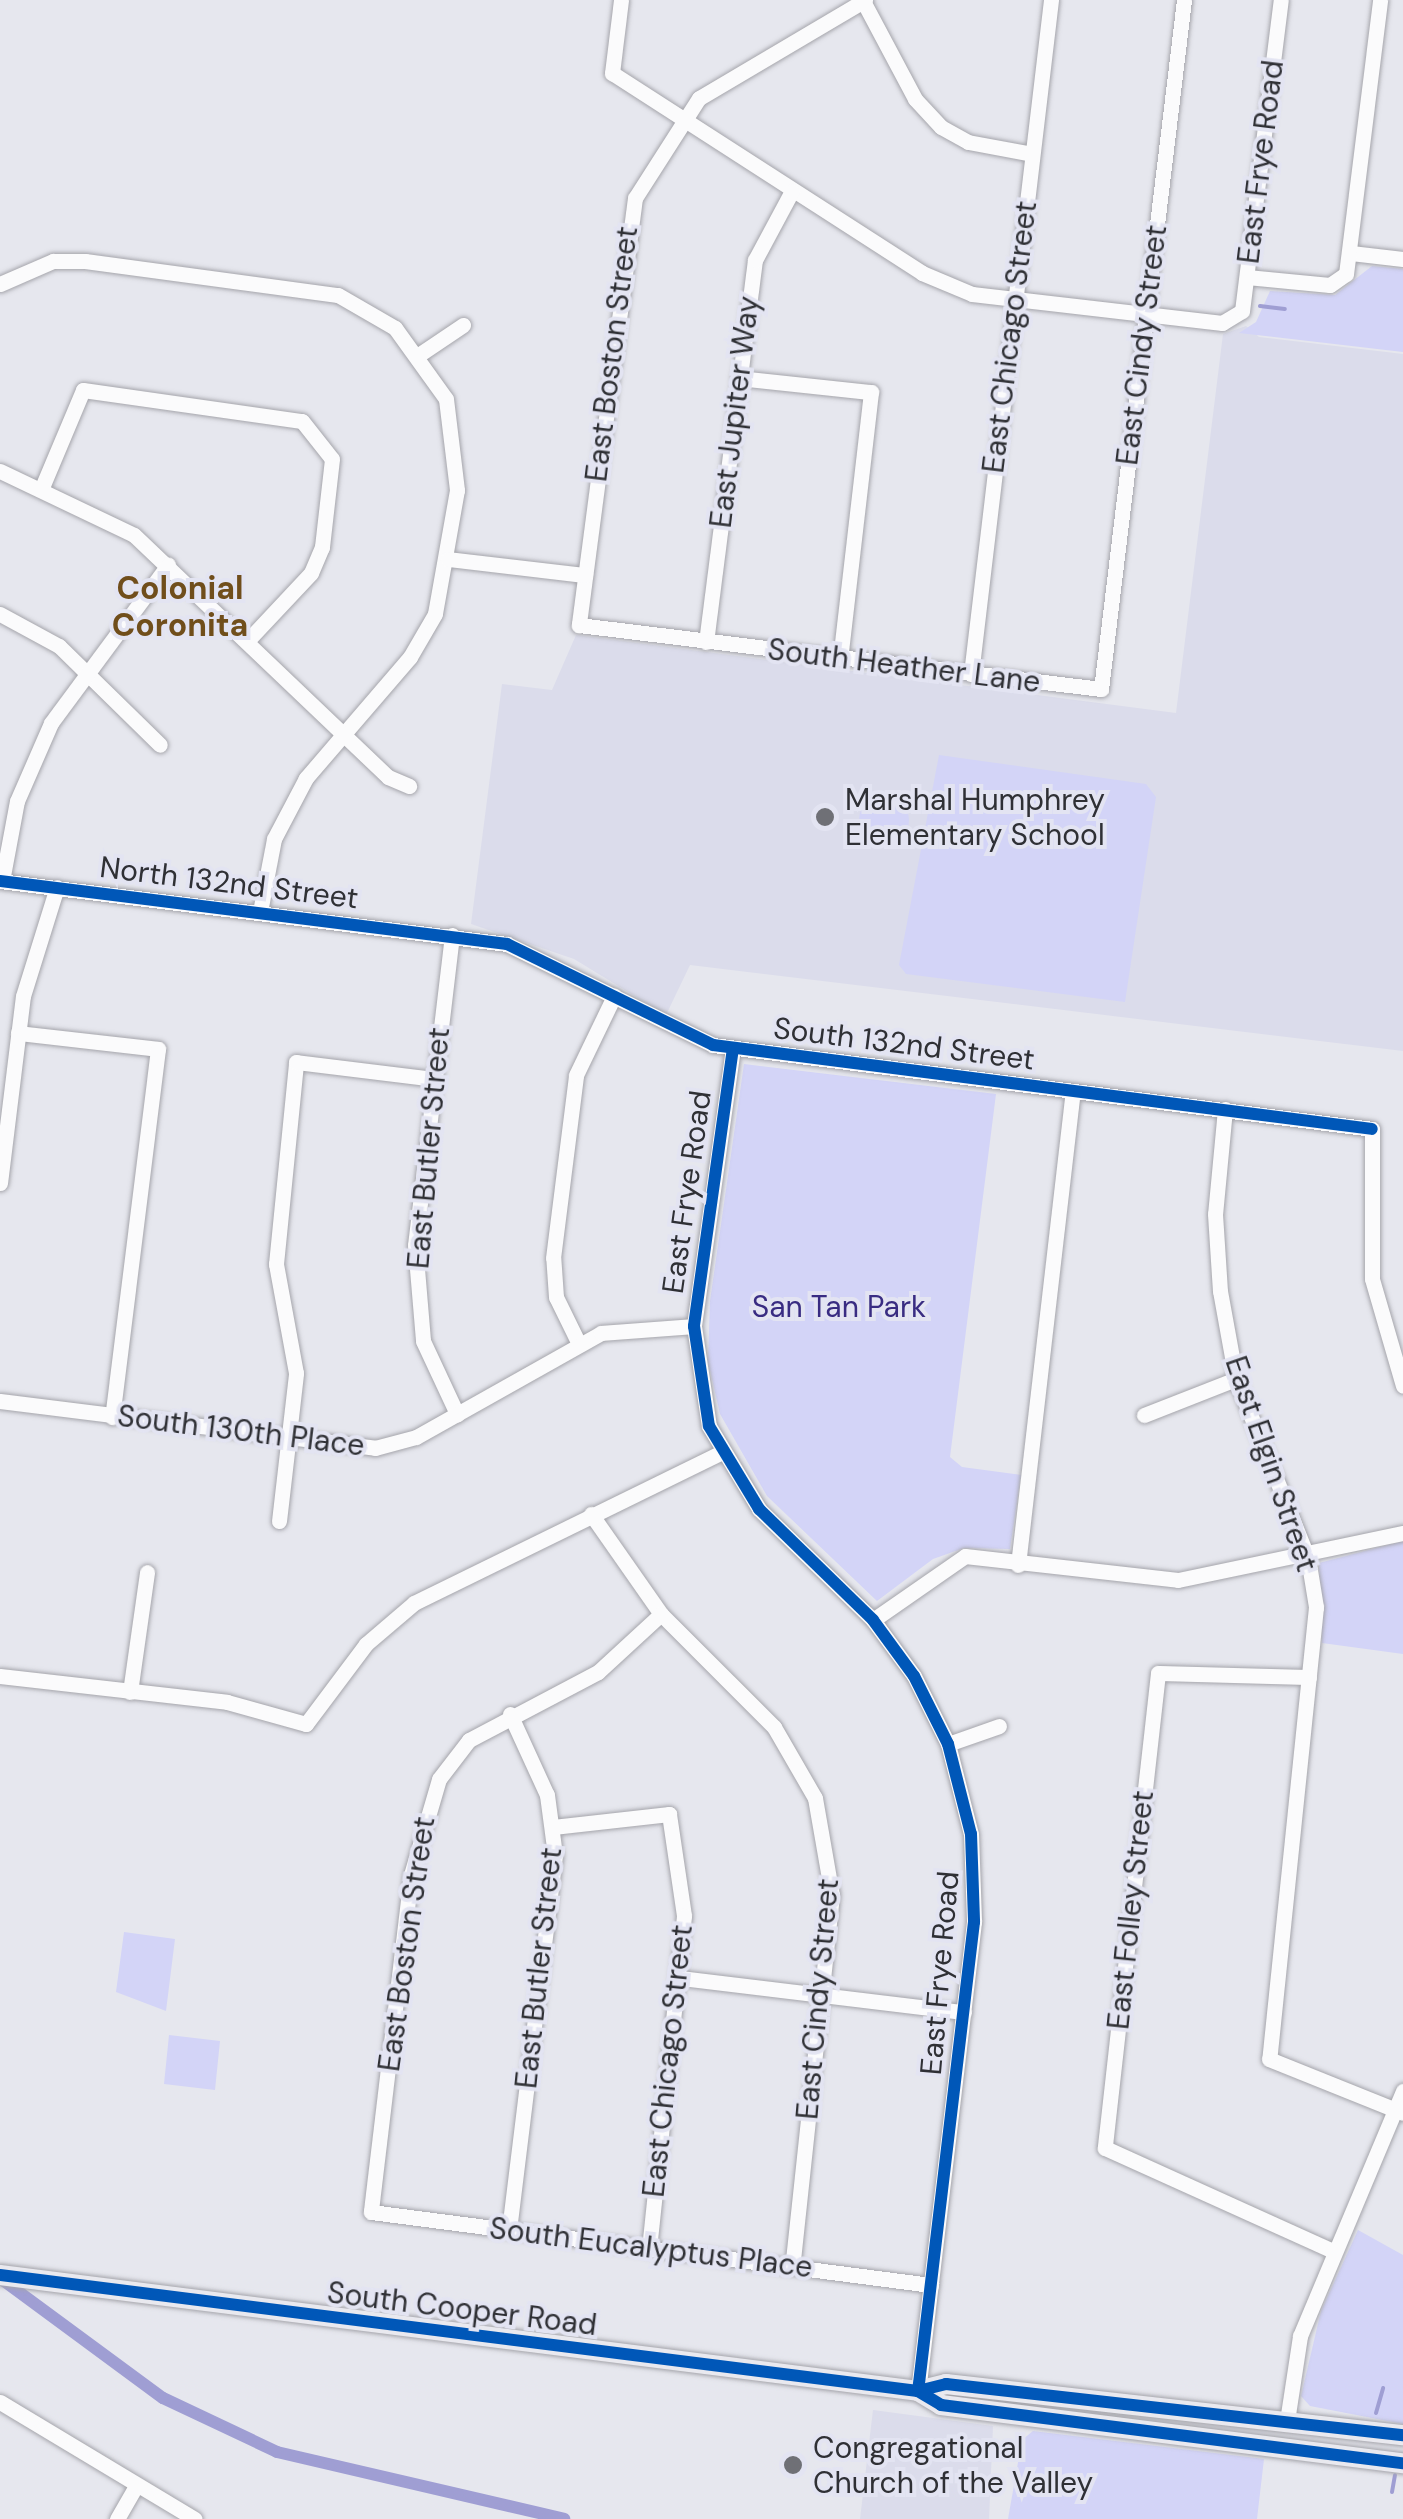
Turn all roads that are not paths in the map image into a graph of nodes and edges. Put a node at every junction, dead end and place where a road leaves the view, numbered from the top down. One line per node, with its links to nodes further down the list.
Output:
1 (621, 0): 7 (street)
2 (1051, 0): 8 (street, East Chicago Street)
3 (1184, 0): 15 (street, East Cindy Street)
4 (1281, 0): 12 (street, East Frye Road)
5 (1380, 0): 10 (street)
6 (864, 1): 7 (street, East Boston Street); 8 (street)
7 (680, 123): 9 (street); 23 (street, East Boston Street)
8 (1032, 154): 14 (street, East Chicago Street)
9 (792, 191): 14 (street); 18 (street, East Jupiter Way)
10 (1351, 253): 11 (street); 12 (street)
11 (1403, 259)
12 (1247, 276): 15 (street, East Frye Road)
13 (0, 284): 17 (street)
14 (1014, 299): 15 (street); 29 (street, East Chicago Street)
15 (1145, 314): 30 (street, East Cindy Street)
16 (463, 325): 17 (street)
17 (420, 354): 21 (street)
18 (739, 378): 26 (street, East Jupiter Way); 27 (street)
19 (0, 471): 20 (street)
20 (44, 485): 22 (street); 25 (street)
21 (448, 559): 23 (street); 31 (street)
22 (168, 565): 25 (street); 28 (street)
23 (584, 574): 26 (street, East Boston Street)
24 (0, 614): 28 (street)
25 (248, 639): 31 (street)
26 (706, 642): 27 (street, South Heather Lane)
27 (840, 658): 29 (street, South Heather Lane)
28 (91, 672): 32 (street); 34 (street)
29 (971, 674): 30 (street, South Heather Lane)
30 (1102, 690)
31 (342, 732): 33 (street); 36 (street)
32 (160, 745)
33 (409, 786)
34 (1, 881): 35 (street, North 132nd Street)
35 (57, 887): 36 (street, North 132nd Street); 39 (street)
36 (260, 912): 37 (street, North 132nd Street)
37 (452, 935): 38 (street, South 132nd Street); 41 (street, East Butler Street)
38 (614, 996): 40 (street, South 132nd Street); 47 (street)
39 (18, 1033): 44 (street); 53 (street)
40 (733, 1048): 42 (street, South 132nd Street); 46 (street, East Frye Road)
41 (434, 1079): 51 (street, East Butler Street); 54 (street)
42 (1073, 1091): 43 (street, South 132nd Street); 60 (street)
43 (1225, 1109): 48 (street, East Elgin Street); 49 (street, South 132nd Street)
44 (2, 1140): 45 (street)
45 (0, 1183)
46 (694, 1326): 47 (street, South 130th Place); 55 (street, East Frye Road)
47 (579, 1344): 51 (street, South 130th Place)
48 (1236, 1379): 52 (street); 59 (street, East Elgin Street)
49 (1403, 1386)
50 (0, 1401): 53 (street, South 130th Place)
51 (457, 1414): 54 (street, South 130th Place)
52 (1144, 1414)
53 (112, 1417): 54 (street, South 130th Place)
54 (290, 1442): 57 (street)
55 (722, 1452): 56 (street); 63 (street, East Frye Road)
56 (591, 1514): 62 (street, East Cindy Street); 66 (street)
57 (280, 1521)
58 (1403, 1533): 59 (street)
59 (1308, 1558): 60 (street); 65 (street, East Elgin Street)
60 (1018, 1565): 63 (street)
61 (146, 1572): 66 (street)
62 (661, 1614): 67 (street, East Boston Street); 72 (street, East Cindy Street)
63 (874, 1620): 69 (street, East Frye Road)
64 (0, 1676): 66 (street)
65 (1309, 1678): 75 (street, East Elgin Street); 79 (street, East Folley Street)
66 (130, 1692)
67 (510, 1714): 70 (street, East Butler Street); 76 (street, East Boston Street)
68 (999, 1726): 69 (street)
69 (948, 1744): 73 (street, East Frye Road)
70 (553, 1827): 71 (street, East Chicago Street); 77 (street, East Butler Street)
71 (681, 1978): 72 (street); 78 (street, East Chicago Street)
72 (822, 1994): 73 (street); 80 (street, East Cindy Street)
73 (964, 2012): 82 (street, East Frye Road)
74 (1403, 2092): 75 (street)
75 (1400, 2112): 79 (street)
76 (371, 2212): 77 (street, South Eucalyptus Place)
77 (509, 2230): 78 (street, South Eucalyptus Place)
78 (648, 2249): 80 (street, South Eucalyptus Place)
79 (1333, 2251): 87 (street)
80 (792, 2267): 82 (street, South Eucalyptus Place)
81 (0, 2275): 84 (main road, South Cooper Road)
82 (931, 2285): 84 (street, East Frye Road)
83 (1014, 2390): 84 (main road, South Cooper Road); 86 (main road); 87 (main road, South Cooper Road)
84 (918, 2391): 86 (main road, South Cooper Road)
85 (0, 2402): 91 (street)
86 (1012, 2414): 89 (main road, South Cooper Road)
87 (1287, 2421): 88 (main road, South Cooper Road); 89 (main road)
88 (1403, 2435)
89 (1284, 2447): 90 (main road, South Cooper Road)
90 (1403, 2462)
91 (136, 2486): 92 (street); 93 (street)
92 (116, 2519)
93 (195, 2519)

